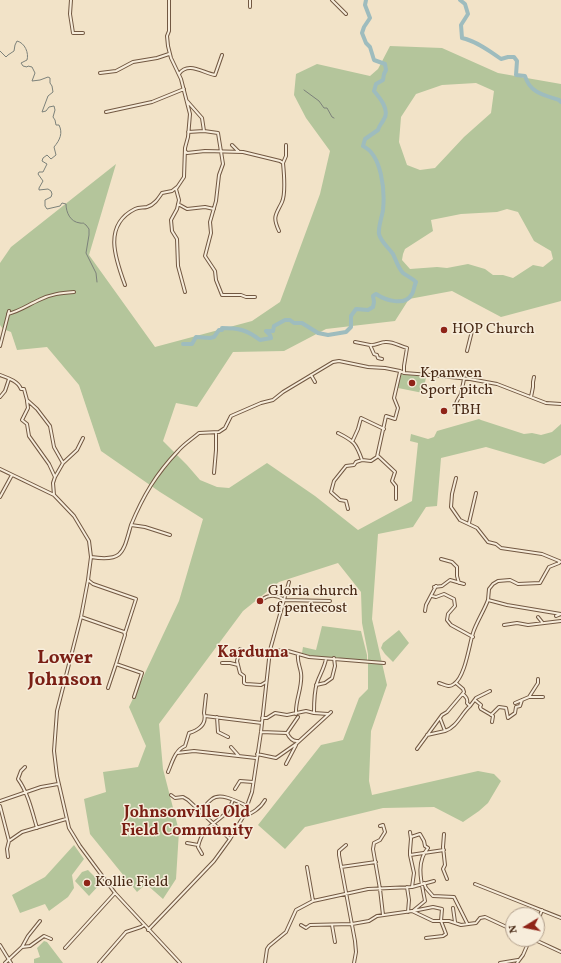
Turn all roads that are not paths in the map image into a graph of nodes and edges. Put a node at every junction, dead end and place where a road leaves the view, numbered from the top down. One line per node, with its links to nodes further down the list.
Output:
1 (71, 0): 7 (street)
2 (169, 0): 8 (street)
3 (250, 0): 5 (street)
4 (332, 0): 6 (street)
5 (250, 7)
6 (346, 14)
7 (83, 33)
8 (170, 54): 10 (street); 11 (street)
9 (222, 55): 11 (street)
10 (100, 73)
11 (179, 74): 12 (street)
12 (184, 89): 13 (street); 14 (street)
13 (186, 101): 15 (street); 16 (street)
14 (106, 112)
15 (204, 130): 16 (street); 20 (street)
16 (188, 132): 19 (street)
17 (232, 145): 21 (street)
18 (286, 145): 22 (street)
19 (185, 151): 20 (street); 23 (street)
20 (220, 152): 21 (street); 25 (street)
21 (240, 152): 22 (street)
22 (283, 163): 26 (street)
23 (178, 186): 24 (street); 27 (street)
24 (178, 204): 25 (street); 29 (street)
25 (214, 210): 30 (street)
26 (279, 231)
27 (125, 285)
28 (74, 292): 34 (street)
29 (185, 292)
30 (255, 297)
31 (472, 331): 35 (street)
32 (355, 342): 33 (street)
33 (370, 345): 36 (street); 38 (street)
34 (0, 346)
35 (467, 352)
36 (382, 359)
37 (400, 371): 38 (street); 40 (street); 50 (street)
38 (404, 374): 43 (street)
39 (0, 375): 42 (street)
40 (311, 375): 44 (street); 51 (street)
41 (534, 377): 46 (street)
42 (10, 378): 45 (street); 47 (street)
43 (464, 379): 46 (street); 49 (street)
44 (315, 382)
45 (0, 397)
46 (531, 397): 48 (street)
47 (27, 400): 57 (street); 61 (street)
48 (561, 404)
49 (455, 407)
50 (384, 429): 54 (street); 55 (street)
51 (216, 433): 59 (street); 69 (street)
52 (338, 433): 54 (street)
53 (83, 438): 57 (street)
54 (353, 440): 56 (street)
55 (378, 456): 56 (street); 66 (street)
56 (362, 460): 67 (street)
57 (63, 463): 61 (street)
58 (0, 469): 60 (street)
59 (214, 473)
60 (12, 475): 64 (street); 65 (street)
61 (55, 477): 64 (street)
62 (456, 478): 68 (street)
63 (476, 493): 68 (street)
64 (54, 494): 71 (street)
65 (0, 497)
66 (396, 499)
67 (348, 509)
68 (469, 523): 73 (street)
69 (132, 525): 70 (street); 71 (street)
70 (170, 536)
71 (91, 557): 74 (street)
72 (441, 559): 76 (street)
73 (560, 562): 81 (street)
74 (88, 580): 86 (street); 91 (street)
75 (289, 582): 80 (street)
76 (459, 583): 77 (street); 78 (street)
77 (464, 584)
78 (432, 596): 83 (street); 92 (street)
79 (263, 598): 80 (street)
80 (284, 600): 82 (street); 94 (street)
81 (488, 600): 84 (street); 92 (street)
82 (330, 601)
83 (425, 611)
84 (561, 614): 85 (street)
85 (556, 616)
86 (81, 617): 91 (street); 145 (street)
87 (538, 617): 89 (street)
88 (561, 621): 89 (street)
89 (543, 622): 90 (street)
90 (504, 625)
91 (125, 633): 100 (street)
92 (472, 637): 105 (street)
93 (240, 649): 101 (street)
94 (270, 650): 95 (street); 103 (street)
95 (298, 654): 97 (street); 118 (street)
96 (334, 658): 97 (street); 99 (street); 106 (street)
97 (326, 659): 106 (street)
98 (222, 663): 101 (street)
99 (384, 663)
100 (116, 664): 107 (street); 111 (street)
101 (238, 665): 103 (street)
102 (538, 679): 112 (street)
103 (266, 682): 124 (street)
104 (439, 683): 105 (street)
105 (456, 683): 110 (street)
106 (316, 685): 119 (street)
107 (108, 688)
108 (490, 691): 114 (street)
109 (206, 694): 121 (street)
110 (463, 694): 117 (street); 125 (street)
111 (134, 697)
112 (529, 697): 113 (street); 115 (street)
113 (543, 697)
114 (475, 700): 117 (street); 120 (street)
115 (522, 700): 116 (street); 120 (street)
116 (515, 703)
117 (470, 706): 128 (street)
118 (296, 714): 119 (street); 124 (street)
119 (314, 714): 133 (street)
120 (491, 714): 126 (street)
121 (205, 716): 122 (street); 137 (street)
122 (217, 717): 127 (street); 132 (street)
123 (298, 717): 130 (street)
124 (262, 718): 127 (street)
125 (440, 718): 128 (street); 131 (street)
126 (492, 722)
127 (262, 723): 129 (street)
128 (445, 731): 131 (street)
129 (261, 732): 130 (street); 138 (street)
130 (287, 733): 133 (street)
131 (427, 735): 136 (street)
132 (228, 737)
133 (299, 740): 134 (street)
134 (296, 744): 138 (street); 141 (street)
135 (231, 746): 139 (street)
136 (417, 749)
137 (177, 753): 139 (street); 143 (street)
138 (256, 754): 140 (street)
139 (239, 756): 140 (street)
140 (256, 758): 144 (street)
141 (286, 764)
142 (25, 767): 147 (street)
143 (168, 772)
144 (253, 782): 146 (street); 153 (street)
145 (59, 784): 147 (street); 156 (street)
146 (235, 789)
147 (26, 792): 151 (street); 159 (street)
148 (171, 795): 154 (street)
149 (233, 800): 153 (street); 154 (street); 157 (street)
150 (265, 800): 155 (street)
151 (0, 801)
152 (0, 806): 164 (street)
153 (247, 806): 155 (street)
154 (200, 811): 157 (street)
155 (243, 817): 163 (street)
156 (66, 819): 159 (street); 185 (street)
157 (213, 823): 163 (street); 166 (street)
158 (380, 826): 175 (street)
159 (37, 828): 164 (street)
160 (410, 832): 162 (street)
161 (444, 834): 169 (street)
162 (410, 837): 168 (street); 173 (street)
163 (230, 839): 204 (street)
164 (9, 841): 174 (street)
165 (187, 843): 166 (street)
166 (198, 845): 172 (street)
167 (346, 845): 177 (street)
168 (428, 848): 170 (street); 171 (street)
169 (444, 850): 170 (street); 178 (street)
170 (429, 852): 171 (street)
171 (424, 853): 173 (street); 180 (street)
172 (202, 854)
173 (410, 855): 183 (street)
174 (8, 857)
175 (376, 862): 177 (street); 184 (street)
176 (307, 867): 187 (street)
177 (341, 867): 186 (street)
178 (447, 879)
179 (434, 881): 180 (street)
180 (423, 883): 183 (street); 190 (street); 197 (street)
181 (475, 884): 188 (street)
182 (407, 887): 183 (street); 184 (street); 192 (street)
183 (412, 887)
184 (380, 889): 186 (street); 193 (street)
185 (115, 893): 200 (street); 212 (street)
186 (346, 894): 187 (street); 198 (street)
187 (313, 901): 220 (street)
188 (534, 907)
189 (453, 908): 199 (street)
190 (412, 911): 192 (street); 196 (street); 196 (street)
191 (545, 911): 194 (street)
192 (408, 912): 193 (street)
193 (383, 915): 198 (street)
194 (561, 918)
195 (40, 921): 210 (street)
196 (442, 921): 199 (street); 205 (street)
197 (467, 923): 199 (street); 203 (street)
198 (352, 924): 202 (street); 221 (street)
199 (456, 924)
200 (144, 925): 204 (street); 218 (street)
201 (301, 925): 202 (street)
202 (332, 925): 207 (street)
203 (505, 926)
204 (148, 930): 219 (street)
205 (426, 938)
206 (51, 939): 210 (street)
207 (335, 942)
208 (0, 945): 214 (street)
209 (545, 945): 213 (street)
210 (22, 947): 214 (street)
211 (526, 947): 215 (street)
212 (65, 948)
213 (561, 952)
214 (9, 959): 216 (street); 217 (street)
215 (518, 962): 222 (street)
216 (5, 963)
217 (11, 963)
218 (99, 963)
219 (180, 963)
220 (264, 963)
221 (354, 963)
222 (500, 963)

